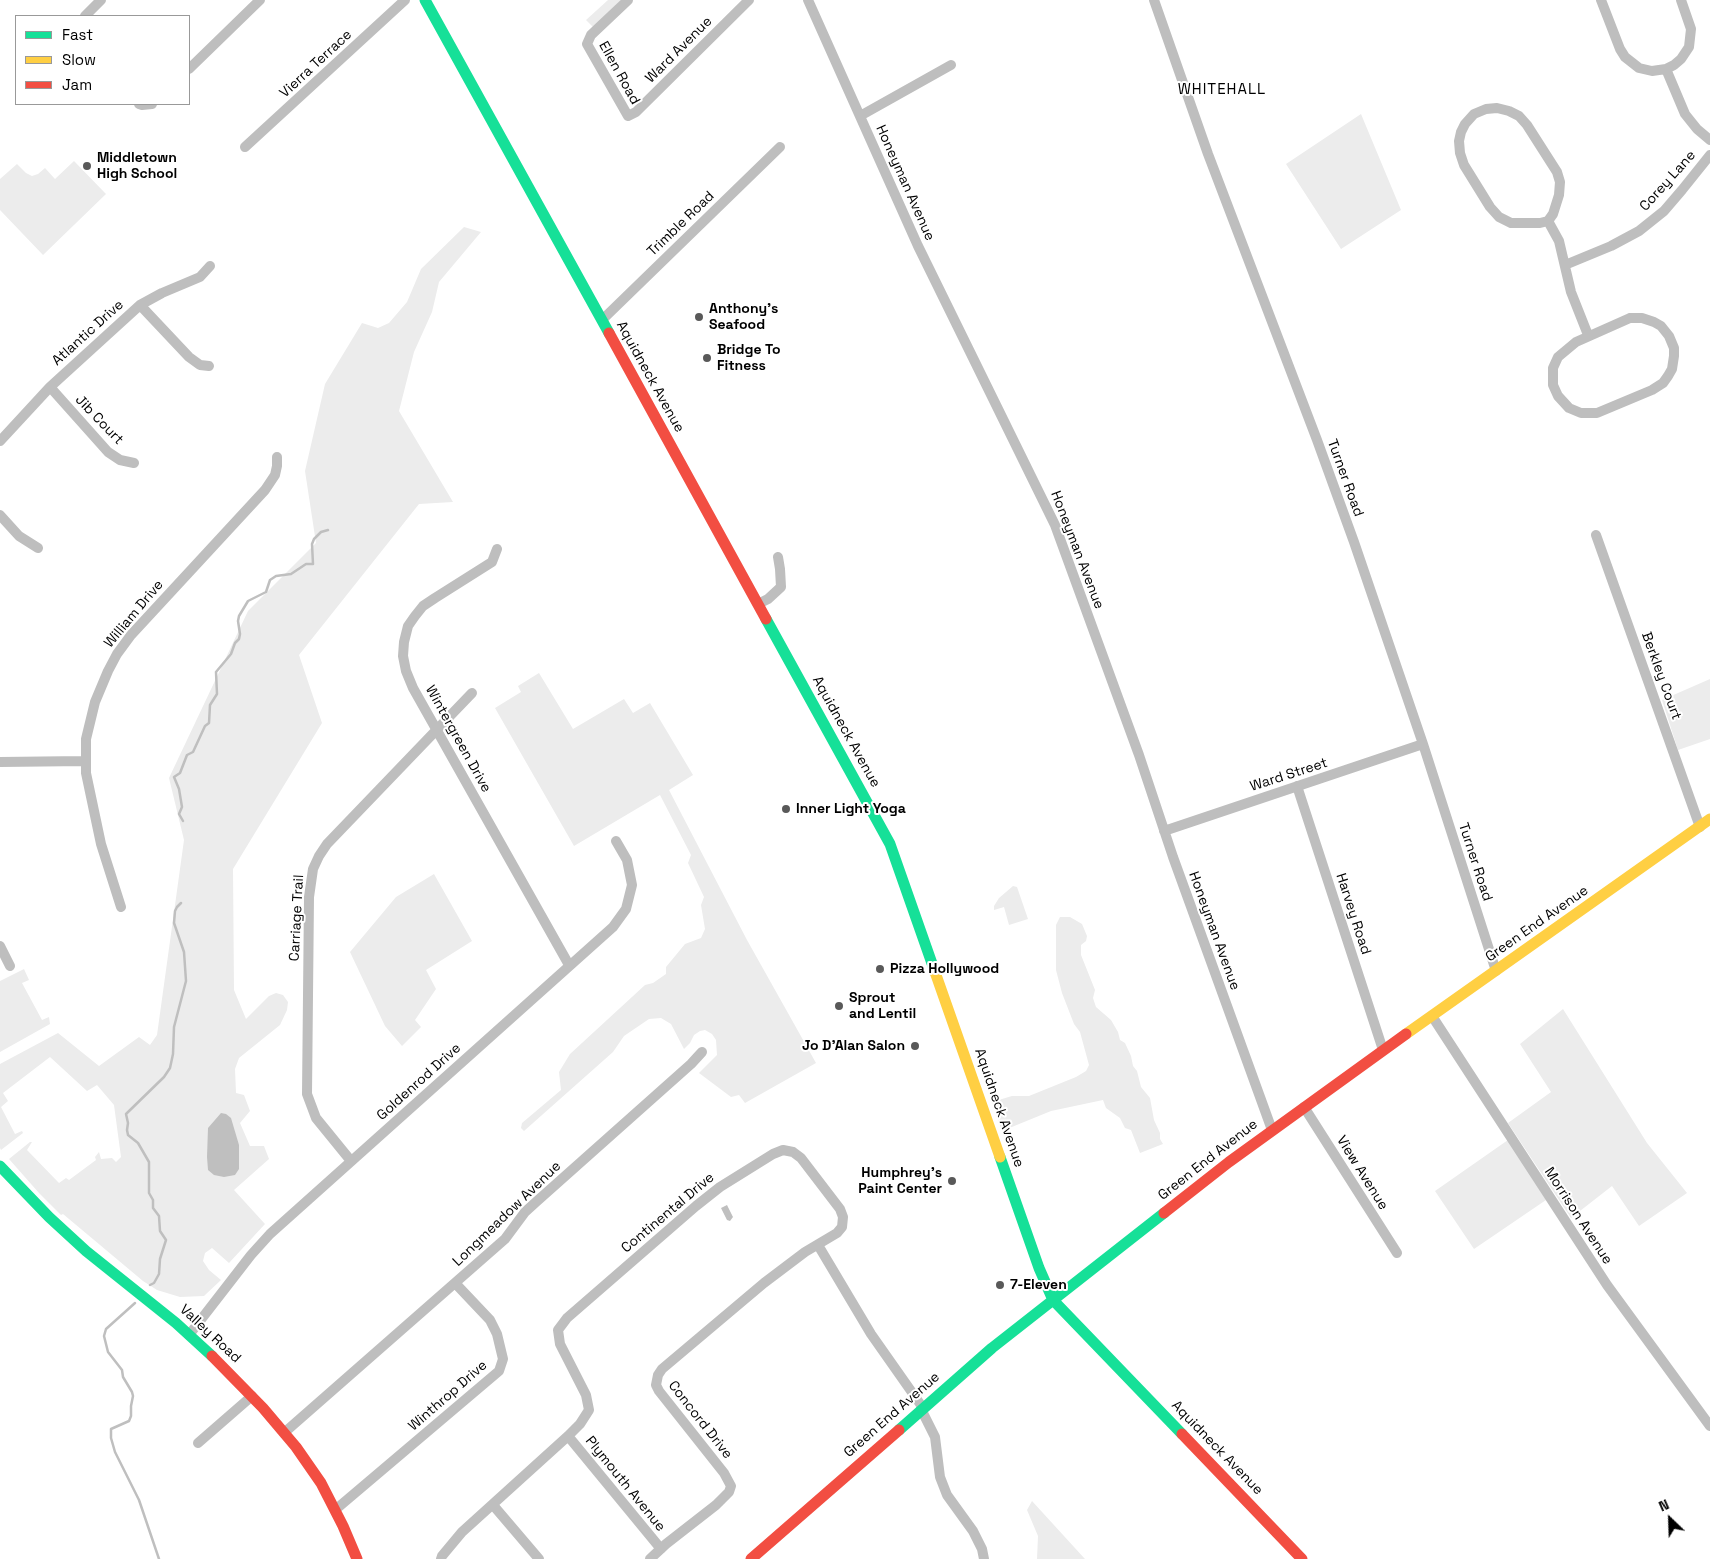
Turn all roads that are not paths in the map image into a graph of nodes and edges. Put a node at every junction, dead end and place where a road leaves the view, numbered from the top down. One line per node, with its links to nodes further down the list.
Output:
1 (101, 0): 11 (street)
2 (260, 0): 13 (street)
3 (405, 0): 18 (street, Vierra Terrace)
4 (426, 0): 25 (main road, Aquidneck Avenue)
5 (628, 0): 15 (street, Ellen Road)
6 (749, 0): 15 (street, Ward Avenue)
7 (808, 0): 16 (street, Honeyman Avenue)
8 (1154, 0): 40 (street, Turner Road)
9 (1601, 0): 14 (street)
10 (1681, 0): 14 (street)
11 (86, 15)
12 (950, 65): 16 (street)
13 (190, 68)
14 (1666, 69): 17 (street)
15 (628, 116)
16 (860, 116): 46 (street, Honeyman Avenue)
17 (1710, 140)
18 (246, 147)
19 (780, 147): 25 (street, Trimble Road)
20 (1710, 155): 22 (street, Corey Lane)
21 (1548, 221): 21 (street); 22 (street)
22 (1565, 265): 26 (street)
23 (210, 266): 24 (street, Atlantic Drive)
24 (140, 305): 27 (street); 28 (street, Atlantic Drive)
25 (602, 320): 37 (main road, Aquidneck Avenue)
26 (1588, 335): 26 (street)
27 (209, 366)
28 (50, 387): 29 (street, Atlantic Drive); 31 (street, Jib Court)
29 (0, 441)
30 (277, 457): 41 (street, William Drive)
31 (134, 463)
32 (0, 515): 34 (street)
33 (1596, 535): 45 (street, Berkley Court)
34 (38, 548)
35 (497, 549): 39 (street, Wintergreen Drive)
36 (778, 557): 37 (street)
37 (758, 604): 63 (main road, Aquidneck Avenue)
38 (472, 693): 39 (street, Carriage Trail)
39 (437, 730): 50 (street, Wintergreen Drive); 58 (street, Carriage Trail)
40 (1423, 744): 43 (street, Ward Street); 52 (street, Turner Road)
41 (85, 761): 42 (street); 48 (street, William Drive)
42 (0, 762)
43 (1297, 786): 46 (street, Ward Street); 54 (street, Harvey Road)
44 (1710, 819): 45 (main road, Green End Avenue)
45 (1700, 827): 52 (main road, Green End Avenue)
46 (1164, 831): 57 (street, Honeyman Avenue)
47 (616, 841): 50 (street, Goldenrod Drive)
48 (121, 907)
49 (0, 946): 51 (street)
50 (569, 965): 58 (street, Goldenrod Drive)
51 (10, 966)
52 (1496, 971): 53 (main road, Green End Avenue)
53 (1432, 1016): 54 (main road, Green End Avenue); 67 (street, Morrison Avenue)
54 (1383, 1050): 56 (main road, Green End Avenue)
55 (702, 1052): 62 (street, Longmeadow Avenue)
56 (1304, 1107): 57 (main road, Green End Avenue); 61 (street, View Avenue)
57 (1272, 1130): 63 (main road, Green End Avenue)
58 (351, 1161): 64 (street, Goldenrod Drive)
59 (0, 1166): 64 (main road, Valley Road)
60 (818, 1245): 66 (street); 69 (street, Continental Drive); 73 (street, Concord Drive)
61 (1397, 1253)
62 (455, 1283): 68 (street, Longmeadow Avenue); 72 (street, Winthrop Drive)
63 (1053, 1300): 66 (main road, Green End Avenue); 80 (main road, Aquidneck Avenue)
64 (189, 1334): 65 (main road, Valley Road)
65 (252, 1396): 68 (main road, Valley Road); 70 (street)
66 (922, 1408): 78 (main road, Green End Avenue); 79 (street)
67 (1710, 1426)
68 (285, 1432): 72 (main road, Valley Road)
69 (568, 1436): 71 (street, Continental Drive); 73 (street, Plymouth Avenue)
70 (198, 1443)
71 (493, 1505): 75 (street, Continental Drive); 76 (street)
72 (335, 1510): 74 (main road, Valley Road)
73 (661, 1549): 77 (street, Concord Drive)
74 (357, 1559)
75 (441, 1559)
76 (539, 1559)
77 (650, 1559)
78 (751, 1559)
79 (984, 1559)
80 (1302, 1559)

